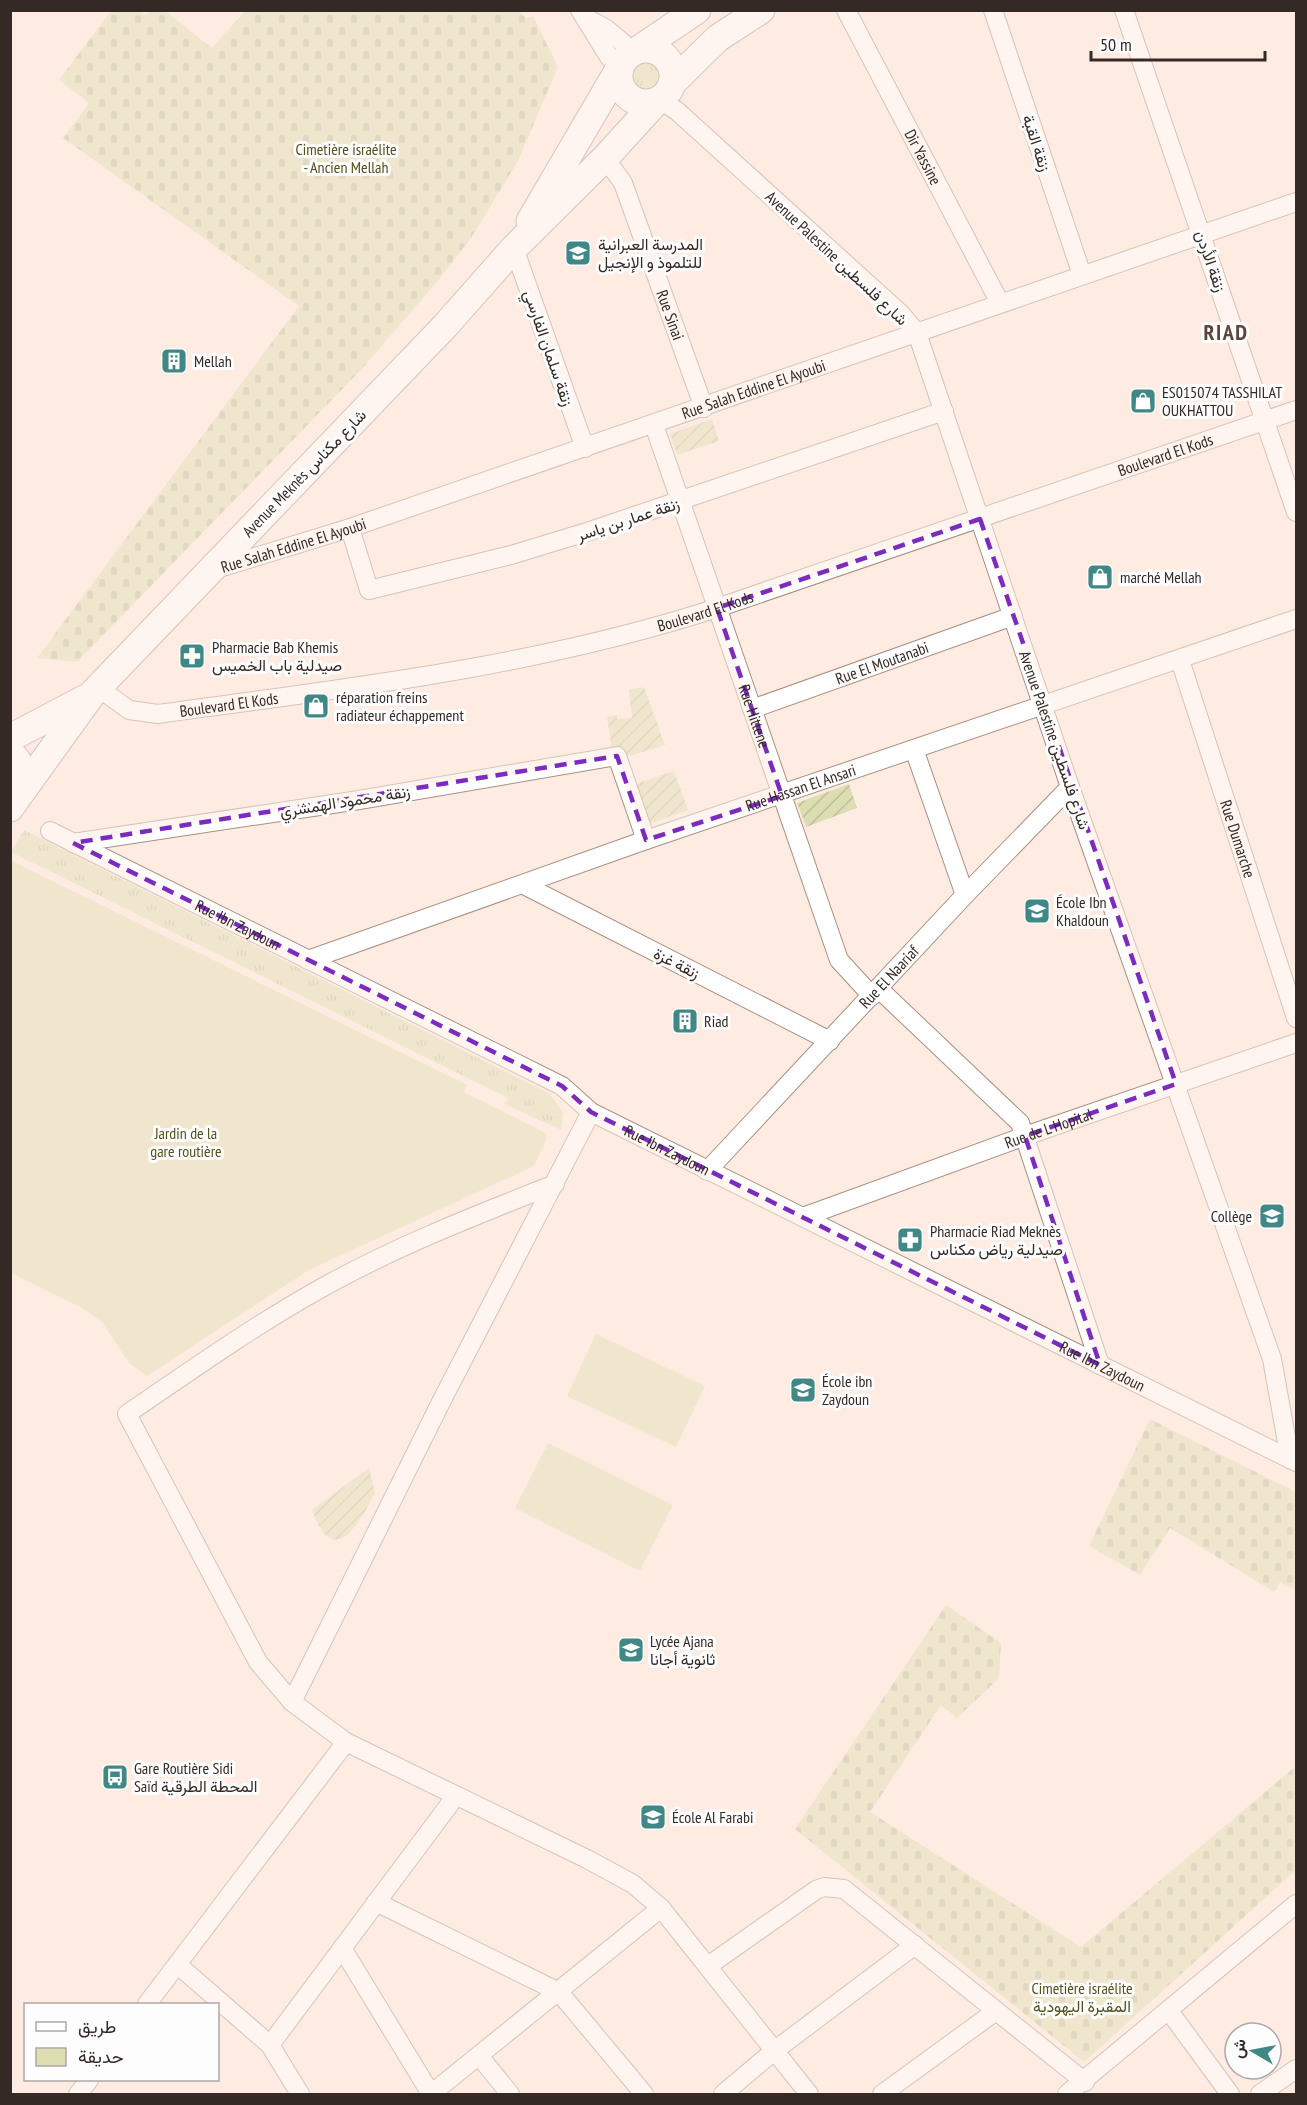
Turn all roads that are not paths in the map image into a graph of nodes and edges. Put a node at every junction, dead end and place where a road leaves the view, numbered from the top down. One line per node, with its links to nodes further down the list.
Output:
1 (697, 10): 7 (street, Avenue Meknès شارع مكناس)
2 (761, 10): 8 (street, Avenue Meknès شارع مكناس)
3 (846, 10): 14 (street, Dir Yassine)
4 (993, 10): 13 (street, زنقة القبة)
5 (1124, 10): 11 (street, زنقة الأردن)
6 (583, 14): 7 (street)
7 (628, 59): 8 (street); 8 (street); 12 (street, Avenue Meknès شارع مكناس)
8 (667, 97): 9 (street, Avenue Meknès شارع مكناس); 15 (street, Avenue Palestine شارع فلسطين)
9 (605, 158): 12 (street, Avenue Meknès شارع مكناس); 16 (street, Rue Sinai)
10 (1296, 202): 11 (street, Rue Salah Eddine El Ayoubi)
11 (1202, 234): 13 (street, Rue Salah Eddine El Ayoubi); 19 (street, زنقة الأردن)
12 (514, 248): 21 (street, زنقة سلمان الفارسي); 26 (street, Avenue Meknès شارع مكناس)
13 (1082, 274): 14 (street, Rue Salah Eddine El Ayoubi)
14 (1000, 303): 15 (street, Rue Salah Eddine El Ayoubi)
15 (917, 333): 16 (street, Rue Salah Eddine El Ayoubi); 18 (street, Avenue Palestine شارع فلسطين)
16 (704, 408): 20 (street, Rue Salah Eddine El Ayoubi)
17 (1296, 410): 19 (street, Boulevard El Kods)
18 (944, 411): 22 (street, زنقة عمار بن ياسر); 24 (street, Avenue Palestine شارع فلسطين)
19 (1264, 421): 23 (street, زنقة الأردن); 24 (street, Boulevard El Kods)
20 (654, 425): 21 (street, Rue Salah Eddine El Ayoubi); 22 (street, Rue Hittene)
21 (585, 448): 25 (street, Rue Salah Eddine El Ayoubi)
22 (680, 502): 25 (street, زنقة عمار بن ياسر); 27 (street, Rue Hittene)
23 (1296, 512)
24 (981, 519): 27 (street, Boulevard El Kods); 28 (street, Avenue Palestine شارع فلسطين)
25 (350, 528): 26 (street, Rue Salah Eddine El Ayoubi)
26 (210, 570): 31 (street, Avenue Meknès شارع مكناس)
27 (717, 608): 31 (street, Boulevard El Kods); 33 (street, Rue Hittene)
28 (1013, 616): 32 (street, Avenue Palestine شارع فلسطين); 33 (street, Rue El Moutanabi)
29 (1296, 619): 30 (street, Rue Hassan El Ansari)
30 (1180, 660): 32 (street, Rue Hassan El Ansari); 47 (street, Rue Dumarche)
31 (95, 691): 34 (street, Avenue Meknès شارع مكناس); 39 (street, Avenue Meknès شارع مكناس)
32 (1044, 707): 35 (street, Rue Hassan El Ansari); 37 (street, Avenue Palestine شارع فلسطين)
33 (752, 709): 38 (street, Rue Hittene)
34 (10, 738)
35 (914, 749): 38 (street, Rue Hassan El Ansari); 44 (street)
36 (10, 753): 39 (street)
37 (1071, 787): 44 (street, Rue El Naariaf); 50 (street, Avenue Palestine شارع فلسطين)
38 (782, 796): 41 (street, Rue Hassan El Ansari); 46 (street, Rue Hittene)
39 (14, 802)
40 (50, 831): 42 (street, Rue Ibn Zaydoun)
41 (646, 840): 42 (street, زنقة محمود الهمشري); 43 (street, Rue Hassan El Ansari)
42 (73, 843): 45 (street, Rue Ibn Zaydoun)
43 (524, 885): 45 (street, Rue Hassan El Ansari); 48 (street, زنقة غزة)
44 (965, 895): 46 (street, Rue El Naariaf)
45 (308, 960): 51 (street, Rue Ibn Zaydoun)
46 (876, 992): 48 (street, Rue El Naariaf); 52 (street, Rue Hittene)
47 (1296, 1018)
48 (830, 1041): 53 (street, Rue El Naariaf)
49 (1296, 1043): 50 (street, Rue de L Hopital)
50 (1176, 1084): 52 (street, Rue de L Hopital); 57 (street, Avenue Palestine شارع فلسطين)
51 (591, 1112): 53 (street, Rue Ibn Zaydoun); 54 (street)
52 (1025, 1136): 55 (street, Rue de L Hopital); 56 (street, Rue Hittene)
53 (707, 1171): 55 (street, Rue Ibn Zaydoun)
54 (555, 1184): 58 (street); 58 (street)
55 (803, 1217): 56 (street, Rue Ibn Zaydoun)
56 (1100, 1365): 57 (street, Rue Ibn Zaydoun)
57 (1294, 1458)
58 (292, 1702): 59 (street)
59 (346, 1743): 60 (street); 66 (street)
60 (455, 1797): 61 (street); 63 (street)
61 (376, 1902): 65 (street); 68 (street)
62 (1296, 1904): 71 (street)
63 (661, 1908): 67 (street); 68 (street)
64 (915, 1945): 67 (street); 70 (street); 73 (street)
65 (342, 1948): 72 (street); 74 (street)
66 (178, 1965): 69 (street); 72 (street)
67 (708, 1966): 73 (street)
68 (559, 1992): 74 (street); 81 (street)
69 (148, 2003)
70 (996, 2011): 77 (street); 84 (street)
71 (1169, 2011): 77 (street); 86 (street)
72 (270, 2045): 79 (street)
73 (774, 2051): 82 (street); 83 (street)
74 (480, 2057): 80 (street)
75 (1296, 2069): 87 (street)
76 (88, 2081): 78 (street)
77 (1085, 2082): 85 (street)
78 (78, 2094)
79 (300, 2094)
80 (510, 2094)
81 (644, 2094)
82 (723, 2094)
83 (809, 2094)
84 (882, 2094)
85 (1067, 2094)
86 (1230, 2094)
87 (1260, 2094)

